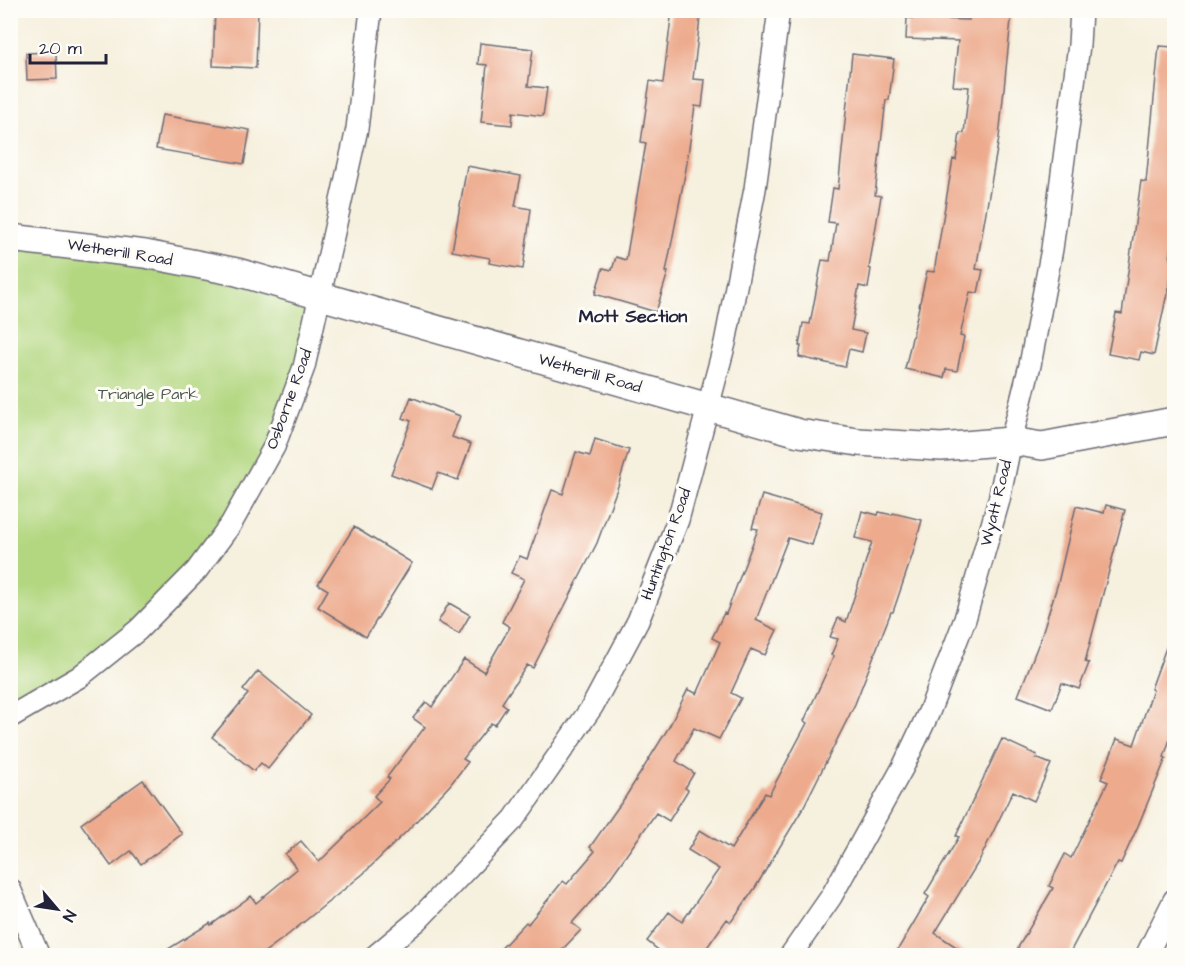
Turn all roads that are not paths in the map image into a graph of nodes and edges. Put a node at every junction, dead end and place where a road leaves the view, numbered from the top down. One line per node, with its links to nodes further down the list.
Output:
1 (371, 10): 5 (street, Osborne Road)
2 (779, 10): 6 (street, Huntington Road)
3 (1081, 10): 8 (street, Wyatt Road)
4 (10, 238): 5 (street, Wetherill Road)
5 (320, 295): 6 (street, Wetherill Road); 9 (street, Osborne Road)
6 (708, 407): 8 (street, Wetherill Road); 13 (street, Huntington Road)
7 (1174, 421): 8 (street, Wetherill Road)
8 (1011, 441): 14 (street, Wyatt Road)
9 (10, 717)
10 (10, 889): 12 (street)
11 (1174, 900): 15 (street)
12 (39, 956)
13 (375, 956)
14 (790, 956)
15 (1146, 956)

